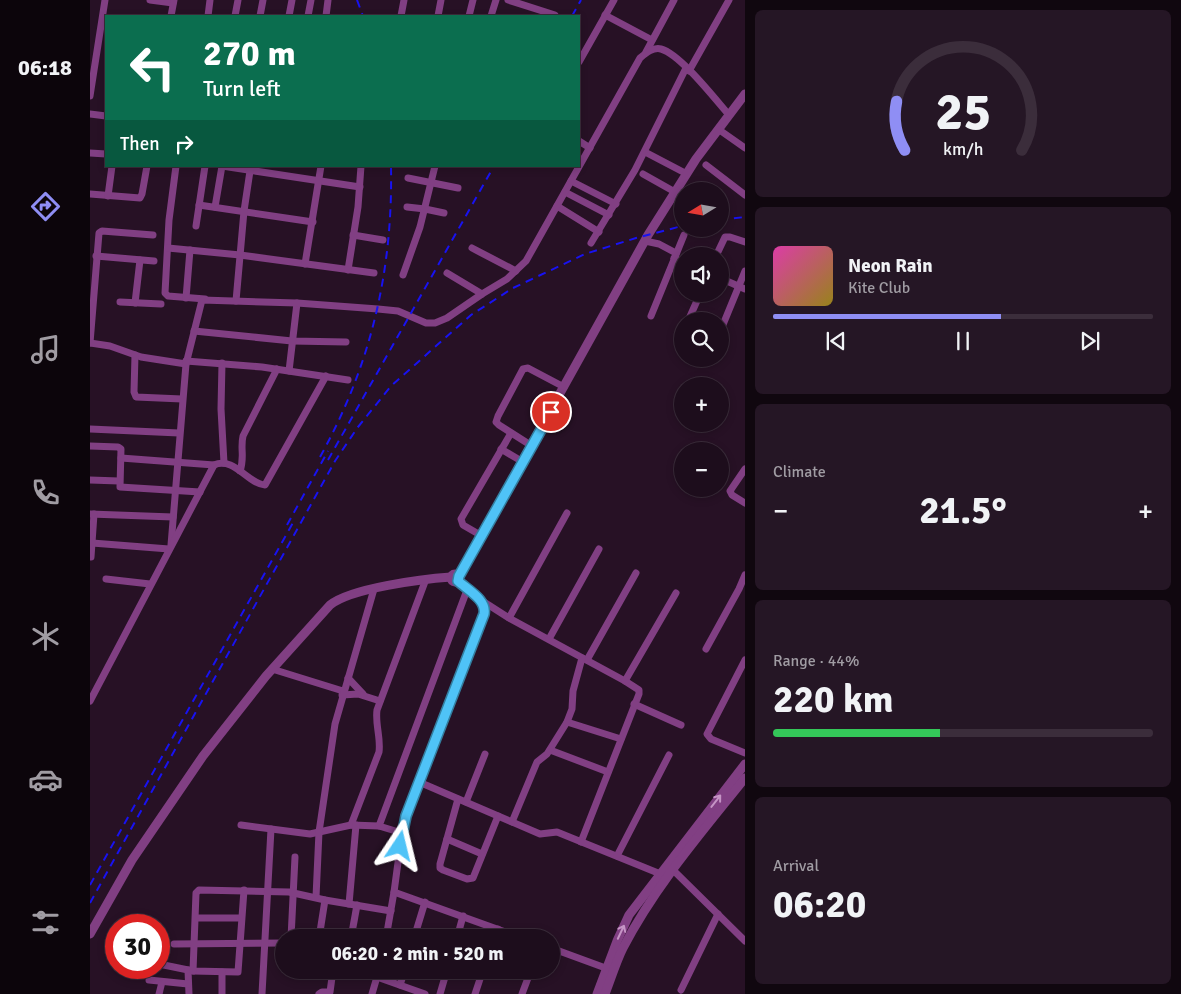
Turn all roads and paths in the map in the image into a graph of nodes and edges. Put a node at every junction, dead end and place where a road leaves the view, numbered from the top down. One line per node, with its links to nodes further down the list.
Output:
1 (105, 0): 36 (street)
2 (150, 0): 17 (street)
3 (210, 0): 20 (street)
4 (238, 0): 21 (street)
5 (263, 0): 22 (street)
6 (292, 0): 23 (street)
7 (311, 0): 24 (street)
8 (328, 0): 25 (street)
9 (404, 0): 26 (street)
10 (441, 0): 27 (street)
11 (473, 0): 28 (street)
12 (496, 0): 29 (street)
13 (508, 0): 30 (street)
14 (614, 0): 18 (street)
15 (674, 0): 31 (street)
16 (729, 0): 34 (street)
17 (173, 2): 19 (street)
18 (606, 14): 31 (street); 33 (street)
19 (171, 15)
20 (208, 15)
21 (235, 15)
22 (260, 15)
23 (289, 15)
24 (308, 15)
25 (326, 15)
26 (401, 15)
27 (438, 15)
28 (469, 15)
29 (491, 15)
30 (555, 15)
31 (652, 40): 32 (street)
32 (646, 52): 34 (street); 42 (street)
33 (580, 60)
34 (688, 69): 38 (street); 44 (street)
35 (744, 95): 38 (street)
36 (90, 96)
37 (90, 114): 39 (street)
38 (729, 115): 40 (street)
39 (105, 116)
40 (718, 129): 43 (street); 61 (street)
41 (580, 142): 42 (street)
42 (590, 148): 47 (street)
43 (745, 148)
44 (645, 152): 61 (street); 75 (street)
45 (90, 153): 46 (street)
46 (105, 154)
47 (580, 165)
48 (706, 165): 74 (street)
49 (112, 167): 73 (street)
50 (147, 167): 73 (street)
51 (176, 167): 94 (street)
52 (206, 167): 76 (street)
53 (222, 167): 79 (street)
54 (227, 167): 59 (street)
55 (321, 167): 63 (street)
56 (361, 167): 67 (street)
57 (435, 167): 66 (street)
58 (579, 167): 64 (street)
59 (250, 172): 63 (street); 81 (street)
60 (643, 174): 69 (street)
61 (686, 174): 65 (street)
62 (408, 178): 66 (street)
63 (319, 181): 67 (street); 84 (street)
64 (571, 181): 70 (street); 75 (street)
65 (681, 182)
66 (432, 183): 68 (street); 80 (street)
67 (360, 187): 88 (street)
68 (458, 188)
69 (674, 191)
70 (565, 192): 77 (street); 83 (street)
71 (90, 194): 73 (street)
72 (674, 194): 90 (street)
73 (108, 196)
74 (745, 196)
75 (616, 204): 83 (street)
76 (199, 206): 79 (street); 85 (street)
77 (557, 206): 86 (street); 105 (street)
78 (407, 207): 80 (street)
79 (215, 208): 81 (street)
80 (425, 209): 82 (street); 109 (street)
81 (244, 211): 84 (street); 98 (street)
82 (444, 213)
83 (609, 215): 86 (street)
84 (313, 222): 103 (street)
85 (196, 226)
86 (599, 232): 92 (street)
87 (153, 235): 99 (street)
88 (354, 235): 89 (street); 104 (street)
89 (382, 240)
90 (645, 241): 97 (street); 135 (street)
91 (745, 242): 93 (street)
92 (591, 243)
93 (721, 247)
94 (168, 248): 96 (street); 114 (street)
95 (472, 248): 105 (street)
96 (190, 250): 98 (street); 114 (street)
97 (674, 254)
98 (240, 255): 103 (street); 116 (street)
99 (96, 256): 101 (street); 110 (street)
100 (674, 258): 123 (street)
101 (140, 260): 102 (street); 118 (street)
102 (154, 261)
103 (305, 264): 104 (street)
104 (348, 270): 107 (street)
105 (516, 271): 113 (street)
106 (745, 271): 112 (street)
107 (374, 273)
108 (447, 273): 113 (street)
109 (403, 275)
110 (92, 280): 122 (street)
111 (729, 282): 112 (street)
112 (742, 288): 121 (street)
113 (482, 294): 119 (street)
114 (186, 298): 115 (street)
115 (205, 299): 116 (street); 124 (street)
116 (236, 301): 119 (street)
117 (120, 302): 118 (street)
118 (135, 303): 120 (street)
119 (297, 303): 125 (street)
120 (161, 304)
121 (729, 314)
122 (91, 316): 127 (street)
123 (651, 316)
124 (194, 331): 125 (street); 129 (street)
125 (292, 341): 126 (street); 132 (street)
126 (346, 342)
127 (90, 343): 128 (street)
128 (135, 355): 129 (street); 136 (street)
129 (186, 362): 130 (street); 136 (street)
130 (222, 363): 131 (street); 146 (street)
131 (277, 369): 132 (street); 149 (street)
132 (289, 371): 133 (street)
133 (326, 376): 134 (street); 149 (street)
134 (348, 380)
135 (564, 387): 139 (street); 141 (street)
136 (182, 399): 138 (street)
137 (90, 428): 138 (street)
138 (179, 433): 144 (street)
139 (511, 433): 141 (street); 142 (street)
140 (90, 446): 143 (street)
141 (532, 446): 145 (street)
142 (501, 450): 145 (street); 158 (street)
143 (121, 458): 144 (street); 151 (street)
144 (177, 462): 147 (street); 152 (street)
145 (523, 462): 158 (street)
146 (224, 463): 147 (street); 149 (street)
147 (214, 465): 153 (street)
148 (745, 469): 154 (street)
149 (240, 471)
150 (90, 480): 151 (street)
151 (119, 481): 152 (street)
152 (175, 490): 153 (street); 157 (street)
153 (200, 492): 160 (street)
154 (745, 503)
155 (567, 513): 174 (street)
156 (92, 514): 157 (street); 159 (street)
157 (173, 517): 160 (street)
158 (482, 536): 165 (street)
159 (92, 543): 160 (street); 162 (street)
160 (170, 547): 168 (street)
161 (599, 549): 175 (street)
162 (91, 557)
163 (636, 573): 177 (street)
164 (745, 574): 171 (street)
165 (456, 578): 167 (street); 170 (street)
166 (106, 579): 168 (street)
167 (426, 579): 169 (street); 185 (street)
168 (150, 584): 184 (street)
169 (374, 589): 179 (street); 180 (street)
170 (467, 590): 173 (street); 204 (street)
171 (742, 591): 176 (street)
172 (676, 593): 181 (street)
173 (482, 601): 174 (street); 197 (street)
174 (508, 618): 175 (street)
175 (549, 639): 177 (street)
176 (706, 649)
177 (584, 659): 181 (street); 187 (street)
178 (745, 660): 191 (street)
179 (272, 670): 182 (street); 236 (street)
180 (348, 678): 182 (street); 183 (street)
181 (625, 680): 186 (street)
182 (343, 693): 183 (street); 206 (street)
183 (363, 695): 185 (street)
184 (90, 701)
185 (380, 701): 203 (street)
186 (634, 704): 188 (street); 189 (street)
187 (567, 722): 189 (street); 190 (street)
188 (681, 725)
189 (621, 739): 195 (street)
190 (550, 750): 195 (street); 201 (street)
191 (745, 753)
192 (485, 754): 199 (street)
193 (669, 755): 211 (street)
194 (745, 764): 213 (street, one-way to 194)
195 (608, 772): 209 (street)
196 (745, 778): 213 (street)
197 (419, 782): 198 (street); 207 (street)
198 (458, 799): 199 (street); 208 (street)
199 (466, 802): 200 (street)
200 (498, 816): 201 (street); 210 (street)
201 (512, 822): 209 (street)
202 (241, 825): 205 (street)
203 (354, 825): 204 (street); 206 (street); 222 (street)
204 (379, 826): 207 (street)
205 (271, 829): 206 (street); 216 (street)
206 (319, 832): 219 (street)
207 (402, 833): 218 (street)
208 (446, 839): 210 (street); 210 (street)
209 (581, 842): 211 (street)
210 (482, 854)
211 (617, 856): 214 (street)
212 (295, 857): 217 (street)
213 (670, 867): 214 (street); 225 (street)
214 (664, 875): 246 (street)
215 (244, 890): 216 (street); 227 (street); 228 (street)
216 (268, 891): 217 (street); 239 (street)
217 (293, 892): 219 (street); 229 (street)
218 (394, 892): 221 (street); 224 (street)
219 (316, 897): 220 (street)
220 (325, 900): 222 (street); 230 (street)
221 (425, 902): 226 (street); 233 (street)
222 (349, 904): 223 (street)
223 (357, 906): 224 (street); 231 (street)
224 (390, 911): 232 (street)
225 (718, 914): 237 (street); 259 (street)
226 (463, 916): 234 (street); 235 (street)
227 (196, 918): 228 (street); 242 (street)
228 (241, 918): 238 (street)
229 (291, 929)
230 (321, 929)
231 (353, 929)
232 (387, 929)
233 (417, 929)
234 (459, 929)
235 (498, 929)
236 (90, 934)
237 (744, 940)
238 (239, 943): 239 (street); 242 (street); 247 (street)
239 (265, 943): 240 (street); 263 (street)
240 (275, 943)
241 (174, 944): 242 (street)
242 (195, 944): 245 (street)
243 (560, 951): 246 (street)
244 (170, 966): 245 (street)
245 (191, 970): 247 (street); 257 (street)
246 (610, 970): 270 (street); 271 (street)
247 (222, 972): 262 (street)
248 (332, 979): 264 (street)
249 (376, 979): 265 (street)
250 (388, 979): 258 (street)
251 (402, 979): 258 (street)
252 (445, 979): 267 (street)
253 (480, 979): 268 (street)
254 (528, 979): 269 (street)
255 (149, 980): 256 (street)
256 (162, 982): 257 (street); 260 (street)
257 (188, 984): 261 (street)
258 (400, 985): 266 (street)
259 (681, 990)
260 (159, 994)
261 (188, 994)
262 (222, 994)
263 (262, 994)
264 (319, 994)
265 (372, 994)
266 (425, 994)
267 (440, 994)
268 (475, 994)
269 (522, 994)
270 (597, 994)
271 (606, 994)

